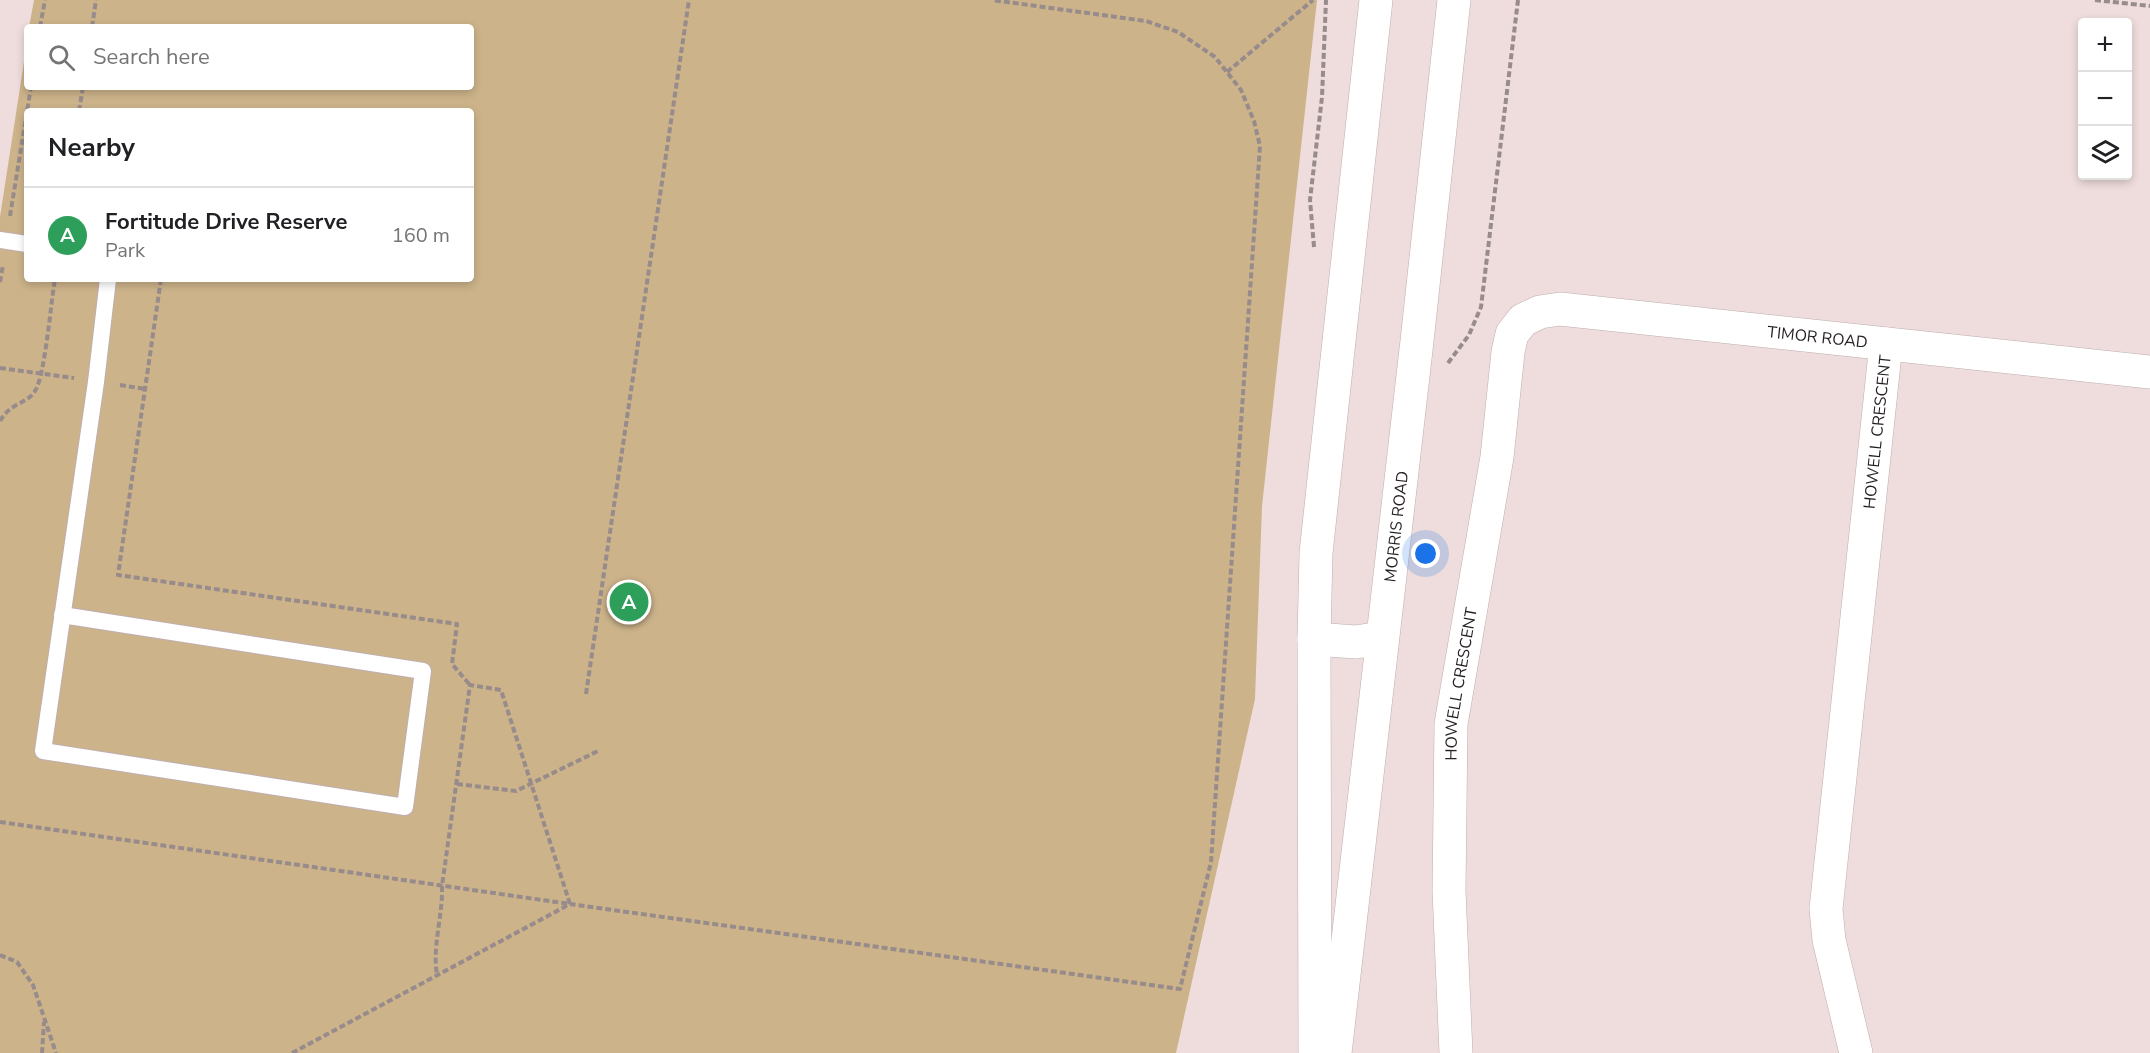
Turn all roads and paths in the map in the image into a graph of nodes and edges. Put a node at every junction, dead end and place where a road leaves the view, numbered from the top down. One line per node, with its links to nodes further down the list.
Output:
1 (45, 0): 10 (path)
2 (96, 0): 11 (path)
3 (689, 0): 32 (path)
4 (992, 0): 12 (path)
5 (1313, 0): 12 (path)
6 (1376, 0): 30 (street)
7 (1454, 0): 29 (street, MORRIS ROAD)
8 (2095, 0): 9 (path)
9 (2150, 6)
10 (41, 24)
11 (92, 24)
12 (1227, 72): 38 (path)
13 (30, 90): 15 (path)
14 (82, 90): 16 (path)
15 (27, 108)
16 (80, 108)
17 (24, 126): 18 (path)
18 (3, 241): 19 (lane); 20 (path)
19 (24, 244)
20 (0, 282)
21 (55, 282): 27 (path)
22 (108, 282): 28 (lane)
23 (161, 282): 31 (path)
24 (1523, 320): 25 (street, TIMOR ROAD); 47 (street, HOWELL CRESCENT)
25 (1886, 344): 26 (street, TIMOR ROAD); 48 (street, HOWELL CRESCENT)
26 (2150, 372)
27 (0, 421)
28 (62, 615): 28 (lane)
29 (1381, 638): 30 (street); 46 (street, MORRIS ROAD)
30 (1314, 639): 45 (street)
31 (470, 685): 34 (path); 35 (path)
32 (586, 694)
33 (598, 751): 35 (path)
34 (457, 784): 35 (path); 37 (path)
35 (531, 785): 38 (path)
36 (0, 822): 37 (path)
37 (442, 886): 38 (path); 40 (path)
38 (570, 904): 40 (path)
39 (0, 955): 41 (path)
40 (437, 975): 44 (path)
41 (45, 1018): 42 (path); 43 (path)
42 (42, 1053)
43 (56, 1053)
44 (292, 1053)
45 (1315, 1053)
46 (1335, 1053)
47 (1456, 1053)
48 (1856, 1053)

